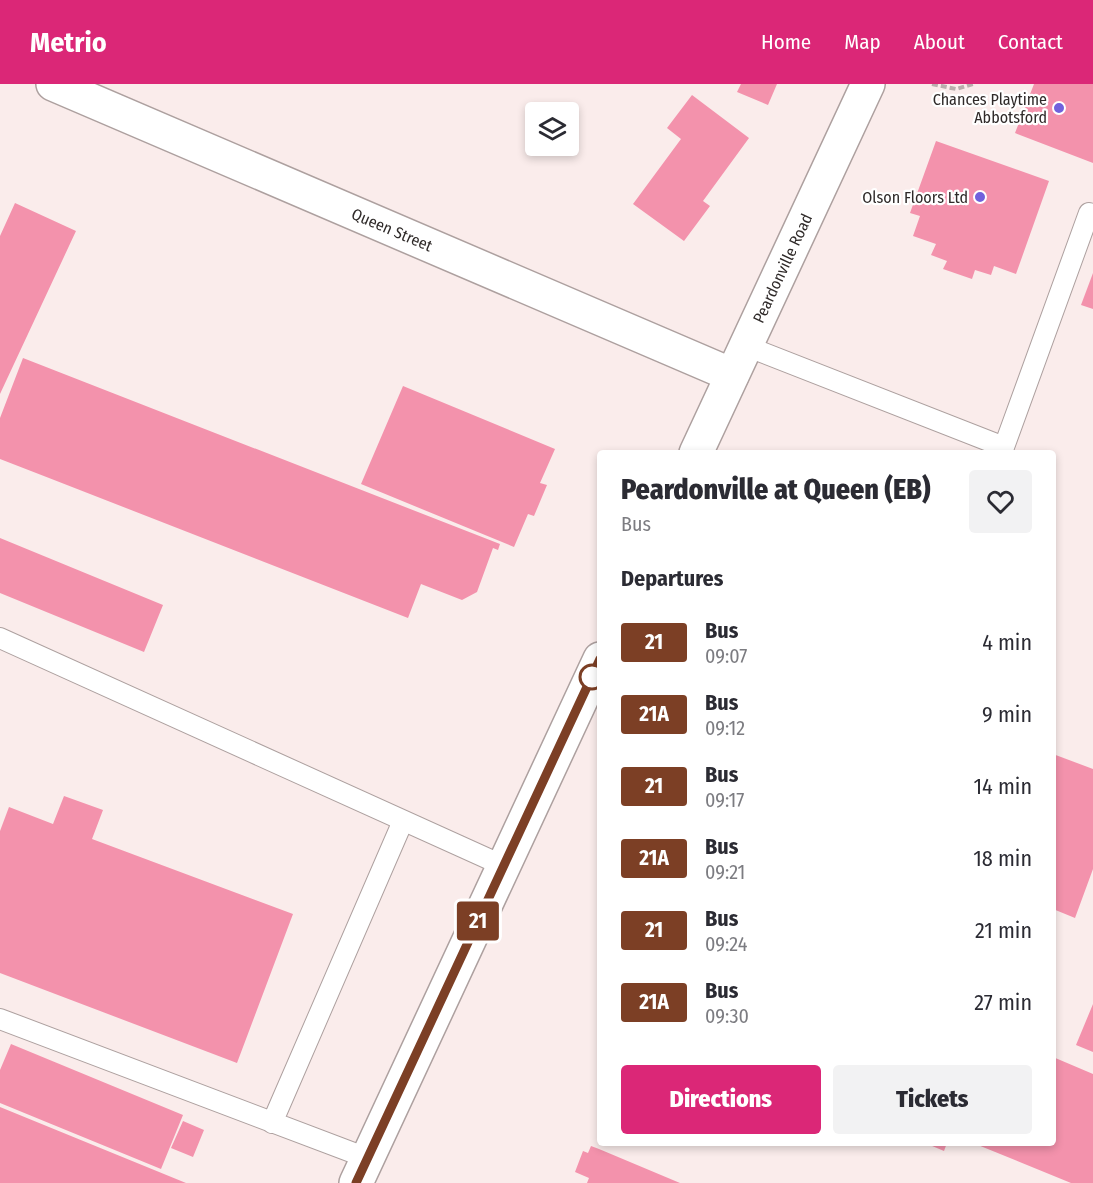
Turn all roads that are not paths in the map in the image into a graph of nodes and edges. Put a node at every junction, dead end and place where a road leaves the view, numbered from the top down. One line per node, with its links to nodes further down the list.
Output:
1 (53, 84): 5 (main road, Queen Street)
2 (868, 84): 4 (main road, Peardonville Road)
3 (1089, 213): 4 (lane)
4 (746, 346): 5 (main road, Peardonville Road)
5 (732, 375): 6 (main road, Peardonville Road)
6 (697, 450)
7 (0, 638): 9 (lane)
8 (597, 665): 10 (main road)
9 (403, 821): 10 (lane); 12 (lane)
10 (504, 866): 13 (main road)
11 (0, 1019): 12 (lane)
12 (272, 1123): 13 (lane)
13 (362, 1171)

